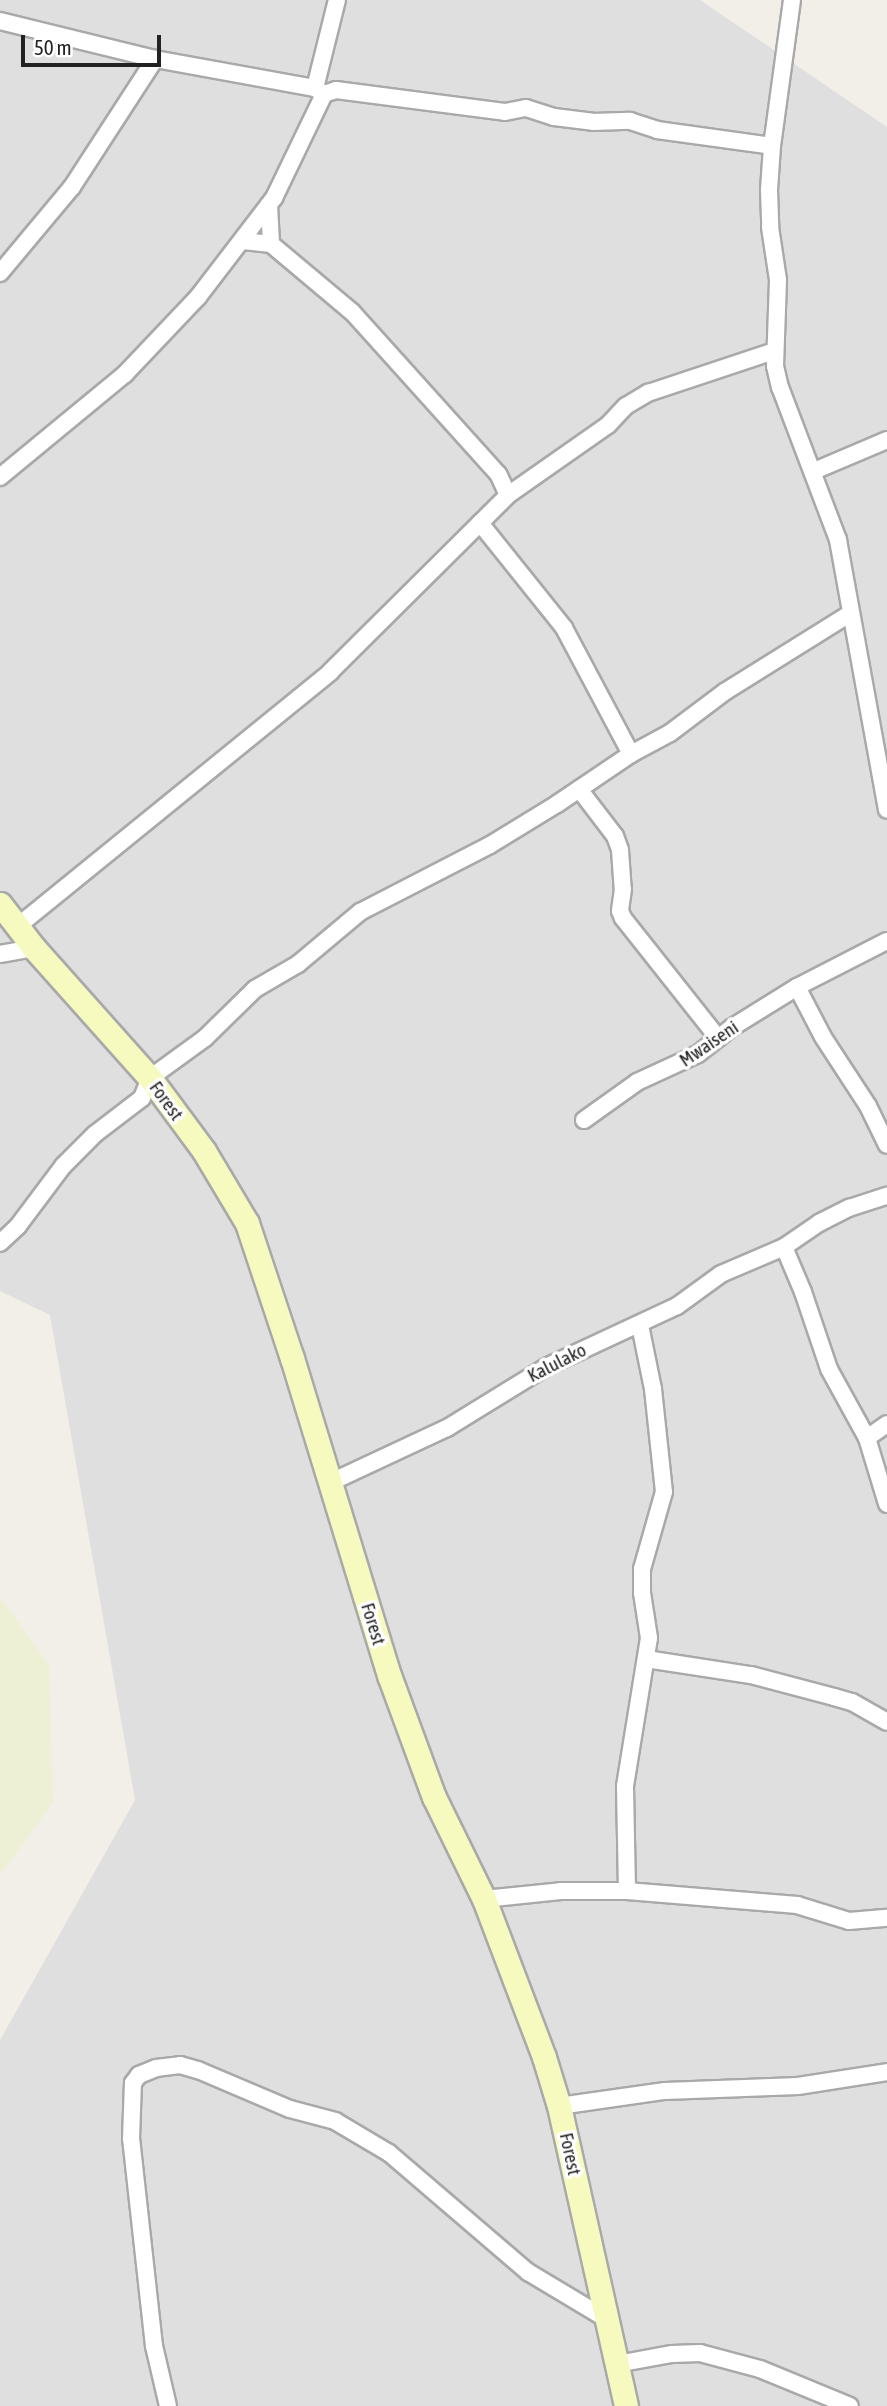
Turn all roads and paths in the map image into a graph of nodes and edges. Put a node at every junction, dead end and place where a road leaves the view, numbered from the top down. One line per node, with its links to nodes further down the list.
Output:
1 (337, 0): 5 (street)
2 (792, 0): 6 (street)
3 (0, 21): 4 (street)
4 (155, 59): 5 (street); 10 (street)
5 (319, 91): 6 (street); 7 (street)
6 (772, 146): 11 (street)
7 (269, 205): 8 (street); 9 (street)
8 (243, 241): 9 (street); 14 (street)
9 (271, 244): 15 (street)
10 (0, 273)
11 (774, 351): 13 (street); 15 (street)
12 (887, 440): 13 (street)
13 (814, 471): 17 (street)
14 (0, 477)
15 (508, 495): 16 (street)
16 (480, 523): 18 (street); 22 (street)
17 (849, 614): 18 (street); 20 (street)
18 (631, 754): 19 (street)
19 (579, 789): 27 (street); 28 (street)
20 (887, 810)
21 (0, 904): 22 (street, Forest)
22 (18, 926): 24 (street, Forest)
23 (887, 941): 26 (street, Mwaiseni)
24 (34, 948): 25 (street); 28 (street, Forest)
25 (0, 954)
26 (797, 987): 27 (street, Mwaiseni); 30 (street)
27 (718, 1038): 29 (street, Mwaiseni)
28 (150, 1078): 32 (street); 37 (street, Forest)
29 (584, 1120)
30 (887, 1144)
31 (887, 1196): 33 (street, Kalulako)
32 (0, 1243)
33 (784, 1247): 34 (street, Kalulako); 36 (street)
34 (640, 1325): 37 (street, Kalulako); 39 (street)
35 (887, 1424): 36 (street)
36 (867, 1438): 38 (street)
37 (331, 1482): 42 (street, Forest)
38 (887, 1504)
39 (646, 1659): 40 (street); 41 (street)
40 (887, 1722)
41 (627, 1891): 42 (street); 43 (street)
42 (484, 1899): 45 (street, Forest)
43 (887, 1918)
44 (887, 2073): 45 (street)
45 (559, 2106): 46 (street, Forest)
46 (604, 2318): 47 (street, Forest); 48 (street)
47 (617, 2364): 49 (street, Forest); 50 (street)
48 (168, 2406)
49 (626, 2406)
50 (850, 2406)

